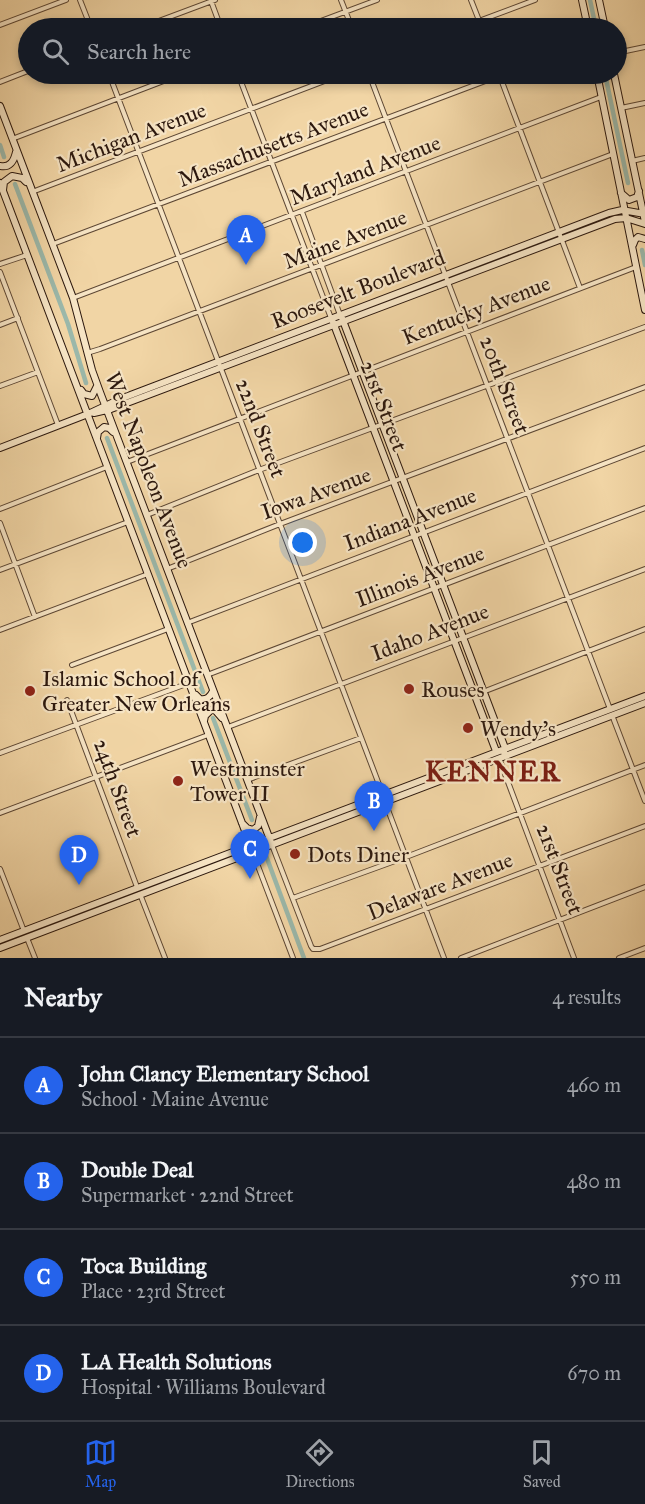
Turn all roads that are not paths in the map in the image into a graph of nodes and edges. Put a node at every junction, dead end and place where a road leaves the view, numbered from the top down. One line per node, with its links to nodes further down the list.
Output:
1 (66, 0): 11 (street)
2 (80, 0): 13 (street)
3 (212, 0): 14 (street); 15 (street)
4 (341, 0): 10 (street)
5 (377, 0): 10 (street)
6 (471, 0): 18 (street)
7 (535, 0): 19 (street)
8 (582, 0): 20 (main road)
9 (601, 0): 21 (main road)
10 (346, 12): 16 (street); 17 (street)
11 (18, 18)
12 (18, 18): 22 (street)
13 (87, 18)
14 (166, 18)
15 (218, 18)
16 (330, 18)
17 (348, 18)
18 (478, 18)
19 (487, 18)
20 (586, 18)
21 (604, 18)
22 (0, 25)
23 (645, 47): 24 (street)
24 (627, 51)
25 (18, 75): 26 (street)
26 (0, 81)
27 (113, 84): 37 (street, 22nd Street)
28 (155, 84): 37 (street)
29 (242, 84): 40 (street, 21st Street)
30 (316, 84): 40 (street, Michigan Avenue)
31 (373, 84): 42 (street, 20th Street)
32 (476, 84): 42 (street, Massachusetts Avenue)
33 (505, 84): 43 (street)
34 (599, 84): 36 (main road)
35 (616, 84): 41 (main road)
36 (602, 97): 43 (street, Maryland Avenue); 47 (main road)
37 (118, 98): 44 (street); 46 (street, 22nd Street)
38 (645, 103): 41 (street)
39 (0, 106): 44 (main road, West Napoleon Avenue)
40 (251, 108): 46 (street, Michigan Avenue); 50 (street, 21st Street)
41 (621, 108): 49 (main road)
42 (387, 119): 50 (street, Massachusetts Avenue); 52 (street, 20th Street)
43 (520, 128): 52 (street, Maryland Avenue); 53 (street)
44 (11, 139): 45 (main road, West Napoleon Avenue)
45 (16, 152): 51 (main road); 55 (main road, West Napoleon Avenue)
46 (139, 152): 55 (street, Michigan Avenue); 58 (street, 22nd Street)
47 (613, 154): 53 (street, Maine Avenue); 57 (main road)
48 (645, 158): 49 (street)
49 (632, 161): 56 (main road)
50 (272, 163): 58 (street, Massachusetts Avenue); 61 (street, 21st Street)
51 (0, 166)
52 (406, 171): 60 (street, Maryland Avenue); 64 (street, 20th Street)
53 (540, 181): 64 (street, Maine Avenue); 65 (street)
54 (1, 187): 55 (main road); 70 (main road, West Napoleon Avenue)
55 (31, 190): 68 (main road, West Napoleon Avenue)
56 (639, 191): 57 (main road); 63 (main road)
57 (621, 193): 59 (main road)
58 (159, 205): 68 (street, Massachusetts Avenue); 71 (street, 22nd Street)
59 (624, 210): 62 (main road); 63 (main road, Roosevelt Boulevard); 65 (main road, Roosevelt Boulevard)
60 (302, 212): 61 (street, Maryland Avenue); 73 (street, 21st Street)
61 (293, 215): 71 (street, Maryland Avenue); 75 (street, 21st Street)
62 (626, 218): 63 (main road); 66 (main road, Roosevelt Boulevard); 69 (main road)
63 (645, 218)
64 (426, 225): 73 (street, Maine Avenue); 77 (street, 20th Street)
65 (559, 232): 66 (street); 77 (main road, Roosevelt Boulevard)
66 (562, 239): 78 (main road, Roosevelt Boulevard); 79 (street)
67 (645, 239): 69 (main road)
68 (53, 244): 80 (main road, West Napoleon Avenue)
69 (632, 249): 74 (main road)
70 (28, 254): 72 (street); 94 (main road, West Napoleon Avenue)
71 (179, 258): 80 (street, Maryland Avenue); 82 (street, 22nd Street)
72 (0, 264)
73 (321, 265): 75 (street, Maine Avenue); 84 (street, 21st Street)
74 (636, 267): 79 (street, Kentucky Avenue); 81 (main road)
75 (313, 268): 82 (street, Maine Avenue); 85 (street, 21st Street)
76 (0, 272): 83 (street)
77 (446, 275): 78 (street, 20th Street); 84 (main road, Roosevelt Boulevard)
78 (448, 282): 84 (main road, Roosevelt Boulevard); 88 (street, 20th Street)
79 (580, 288): 88 (street, Kentucky Avenue)
80 (73, 298): 89 (main road, West Napoleon Avenue)
81 (645, 310)
82 (199, 311): 89 (street, Maine Avenue); 90 (street, 22nd Street)
83 (18, 318): 86 (street); 91 (street)
84 (342, 318): 85 (main road, Roosevelt Boulevard); 92 (main road, 21st Street)
85 (332, 322): 90 (main road, Roosevelt Boulevard); 93 (main road, 21st Street)
86 (0, 325)
87 (645, 327): 95 (street)
88 (467, 332): 92 (street, Kentucky Avenue); 95 (street, 20th Street)
89 (87, 353): 97 (main road, West Napoleon Avenue)
90 (219, 365): 99 (main road, Roosevelt Boulevard); 101 (street, 22nd Street)
91 (38, 372): 96 (street); 102 (street)
92 (362, 372): 93 (street, Kentucky Avenue); 103 (main road, 21st Street)
93 (353, 375): 101 (street, Kentucky Avenue); 104 (main road, 21st Street)
94 (77, 385): 97 (main road); 100 (main road, West Napoleon Avenue)
95 (487, 385): 103 (street); 107 (street, 20th Street)
96 (0, 386)
97 (98, 386): 99 (main road, West Napoleon Avenue)
98 (645, 387): 107 (street, Iowa Avenue)
99 (106, 408): 100 (main road, Roosevelt Boulevard); 105 (main road, West Napoleon Avenue)
100 (88, 414): 102 (main road, Roosevelt Boulevard); 106 (main road, West Napoleon Avenue)
101 (239, 418): 110 (street, Kentucky Avenue); 112 (street, 22nd Street)
102 (58, 425): 108 (main road, Roosevelt Boulevard)
103 (382, 425): 104 (street); 113 (main road, 21st Street)
104 (374, 428): 112 (street); 114 (main road, 21st Street)
105 (117, 437): 106 (main road); 110 (main road, West Napoleon Avenue)
106 (97, 438): 111 (main road, West Napoleon Avenue)
107 (507, 439): 113 (street, Iowa Avenue); 115 (street, 20th Street)
108 (0, 448)
109 (645, 448): 115 (street, Indiana Avenue)
110 (126, 462): 118 (main road, West Napoleon Avenue)
111 (108, 467): 117 (street); 119 (main road, West Napoleon Avenue)
112 (259, 470): 118 (street); 121 (street, 22nd Street)
113 (403, 478): 114 (street, Iowa Avenue); 122 (main road, 21st Street)
114 (394, 482): 121 (street, Iowa Avenue); 123 (main road, 21st Street)
115 (528, 492): 122 (street, Indiana Avenue); 124 (street, 20th Street)
116 (645, 508): 124 (street, Illinois Avenue)
117 (0, 509)
118 (147, 515): 126 (main road, West Napoleon Avenue)
119 (128, 522): 125 (street); 129 (main road, West Napoleon Avenue)
120 (0, 523): 125 (street)
121 (280, 524): 126 (street, Iowa Avenue); 130 (street, 22nd Street)
122 (423, 531): 123 (street, Indiana Avenue); 131 (main road, 21st Street)
123 (414, 535): 130 (street, Indiana Avenue); 132 (main road, 21st Street)
124 (548, 545): 131 (street, Illinois Avenue); 133 (street, 20th Street)
125 (15, 564): 128 (street); 134 (street)
126 (167, 569): 135 (main road, West Napoleon Avenue)
127 (645, 569): 133 (street, Idaho Avenue)
128 (0, 570)
129 (148, 574): 134 (street); 136 (main road, West Napoleon Avenue)
130 (300, 578): 135 (street, Indiana Avenue); 139 (street, 22nd Street)
131 (443, 584): 132 (street, Illinois Avenue); 140 (main road, 21st Street)
132 (434, 588): 139 (street, Illinois Avenue); 141 (main road, 21st Street)
133 (568, 598): 140 (street, Idaho Avenue); 142 (street, 20th Street)
134 (35, 617): 138 (street)
135 (187, 623): 144 (main road, West Napoleon Avenue)
136 (169, 628): 143 (street); 145 (main road, West Napoleon Avenue)
137 (645, 629): 142 (street)
138 (0, 630)
139 (321, 631): 144 (street, Illinois Avenue); 146 (street, 22nd Street)
140 (463, 637): 141 (street, Idaho Avenue); 149 (main road, 21st Street)
141 (454, 640): 146 (street, Idaho Avenue); 150 (main road, 21st Street)
142 (587, 651): 149 (street); 154 (street, 20th Street)
143 (72, 665)
144 (207, 675): 148 (main road, West Napoleon Avenue)
145 (189, 682): 147 (main road, West Napoleon Avenue); 156 (street)
146 (341, 684): 157 (street, Idaho Avenue); 159 (street, 22nd Street)
147 (192, 690): 148 (main road); 155 (main road, West Napoleon Avenue)
148 (213, 691): 157 (main road, West Napoleon Avenue)
149 (483, 691): 150 (street); 160 (main road, 21st Street)
150 (474, 695): 162 (main road, 21st Street)
151 (645, 696): 154 (main road)
152 (67, 700): 156 (street, 24th Street)
153 (645, 703): 154 (main road)
154 (611, 712): 160 (main road); 162 (main road); 165 (street, 20th Street)
155 (204, 723): 157 (main road); 158 (main road, West Napoleon Avenue)
156 (76, 724): 161 (street); 166 (street, 24th Street)
157 (226, 724): 167 (main road, West Napoleon Avenue)
158 (208, 735): 166 (street); 173 (main road, West Napoleon Avenue)
159 (361, 738): 167 (street); 168 (street, 22nd Street)
160 (505, 748): 162 (main road); 163 (main road)
161 (0, 753)
162 (498, 755): 163 (main road); 168 (main road); 171 (street, 21st Street)
163 (485, 763): 168 (main road)
164 (645, 765): 165 (street)
165 (633, 770): 169 (street, 20th Street); 171 (street)
166 (96, 776): 170 (street); 183 (street, 24th Street)
167 (247, 780): 172 (main road, West Napoleon Avenue)
168 (384, 798): 175 (main road); 177 (main road); 179 (street, 22nd Street)
169 (645, 801)
170 (0, 813)
171 (519, 814): 179 (street); 180 (street, 21st Street)
172 (261, 815): 173 (main road); 175 (main road, West Napoleon Avenue)
173 (240, 821): 176 (main road, West Napoleon Avenue)
174 (645, 826): 180 (street, Delaware Avenue)
175 (269, 838): 176 (main road); 177 (main road, West Napoleon Avenue)
176 (250, 845): 178 (main road, West Napoleon Avenue); 183 (main road)
177 (272, 845): 178 (main road); 184 (street)
178 (253, 852): 183 (main road); 192 (street)
179 (406, 857): 184 (street); 185 (street, 22nd Street)
180 (539, 866): 185 (street, Delaware Avenue); 186 (street, 21st Street)
181 (0, 869): 187 (street)
182 (645, 887): 186 (street)
183 (138, 891): 187 (main road); 187 (main road); 191 (street, 24th Street)
184 (293, 898): 185 (street, Delaware Avenue)
185 (426, 910): 193 (street, 22nd Street)
186 (559, 919): 194 (street); 195 (street, 21st Street)
187 (25, 934): 188 (main road); 190 (street)
188 (1, 945)
189 (645, 948): 196 (street)
190 (35, 958)
191 (165, 958)
192 (293, 958)
193 (444, 958)
194 (461, 958)
195 (574, 958)
196 (619, 958)

